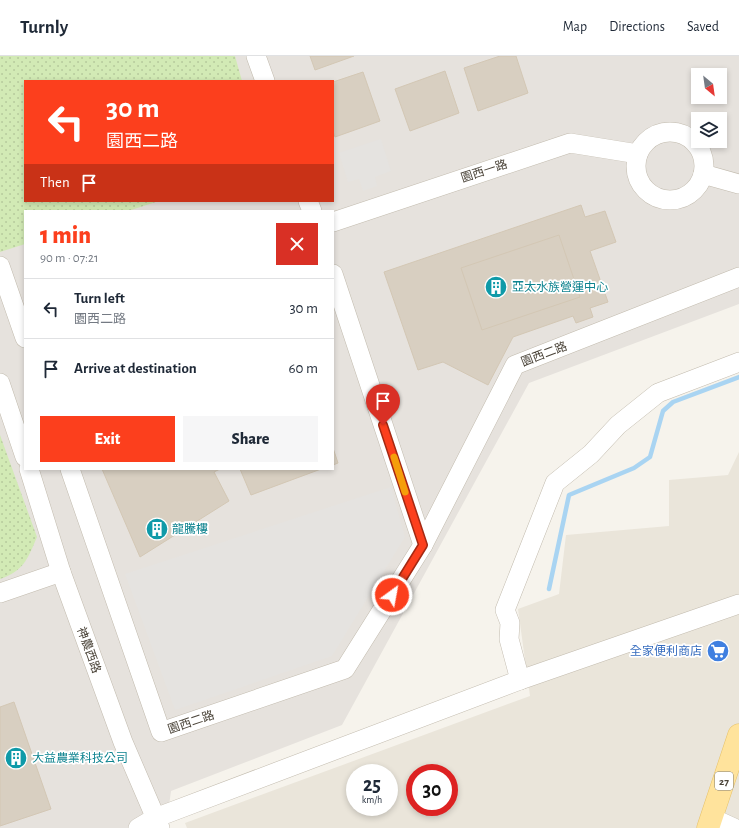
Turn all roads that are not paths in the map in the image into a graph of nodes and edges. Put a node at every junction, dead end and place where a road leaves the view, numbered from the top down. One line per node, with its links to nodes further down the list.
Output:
1 (256, 56): 2 (street)
2 (265, 80)
3 (638, 154): 4 (street); 4 (street); 6 (street, 園西一路)
4 (703, 174): 5 (street)
5 (739, 184)
6 (334, 222)
7 (0, 266): 10 (street)
8 (334, 277): 16 (street)
9 (739, 277): 16 (street, 園西二路)
10 (24, 335)
11 (739, 362): 20 (street)
12 (0, 383): 13 (street)
13 (24, 454)
14 (29, 470): 17 (street, 神農西路)
15 (70, 470): 16 (street, 園西二路)
16 (423, 545)
17 (61, 572): 18 (street); 23 (street, 神農西路)
18 (0, 593)
19 (739, 604): 20 (street)
20 (520, 680): 23 (street)
21 (739, 735): 22 (main road, 27)
22 (710, 823): 25 (street)
23 (156, 824): 24 (street)
24 (138, 828)
25 (734, 828)

